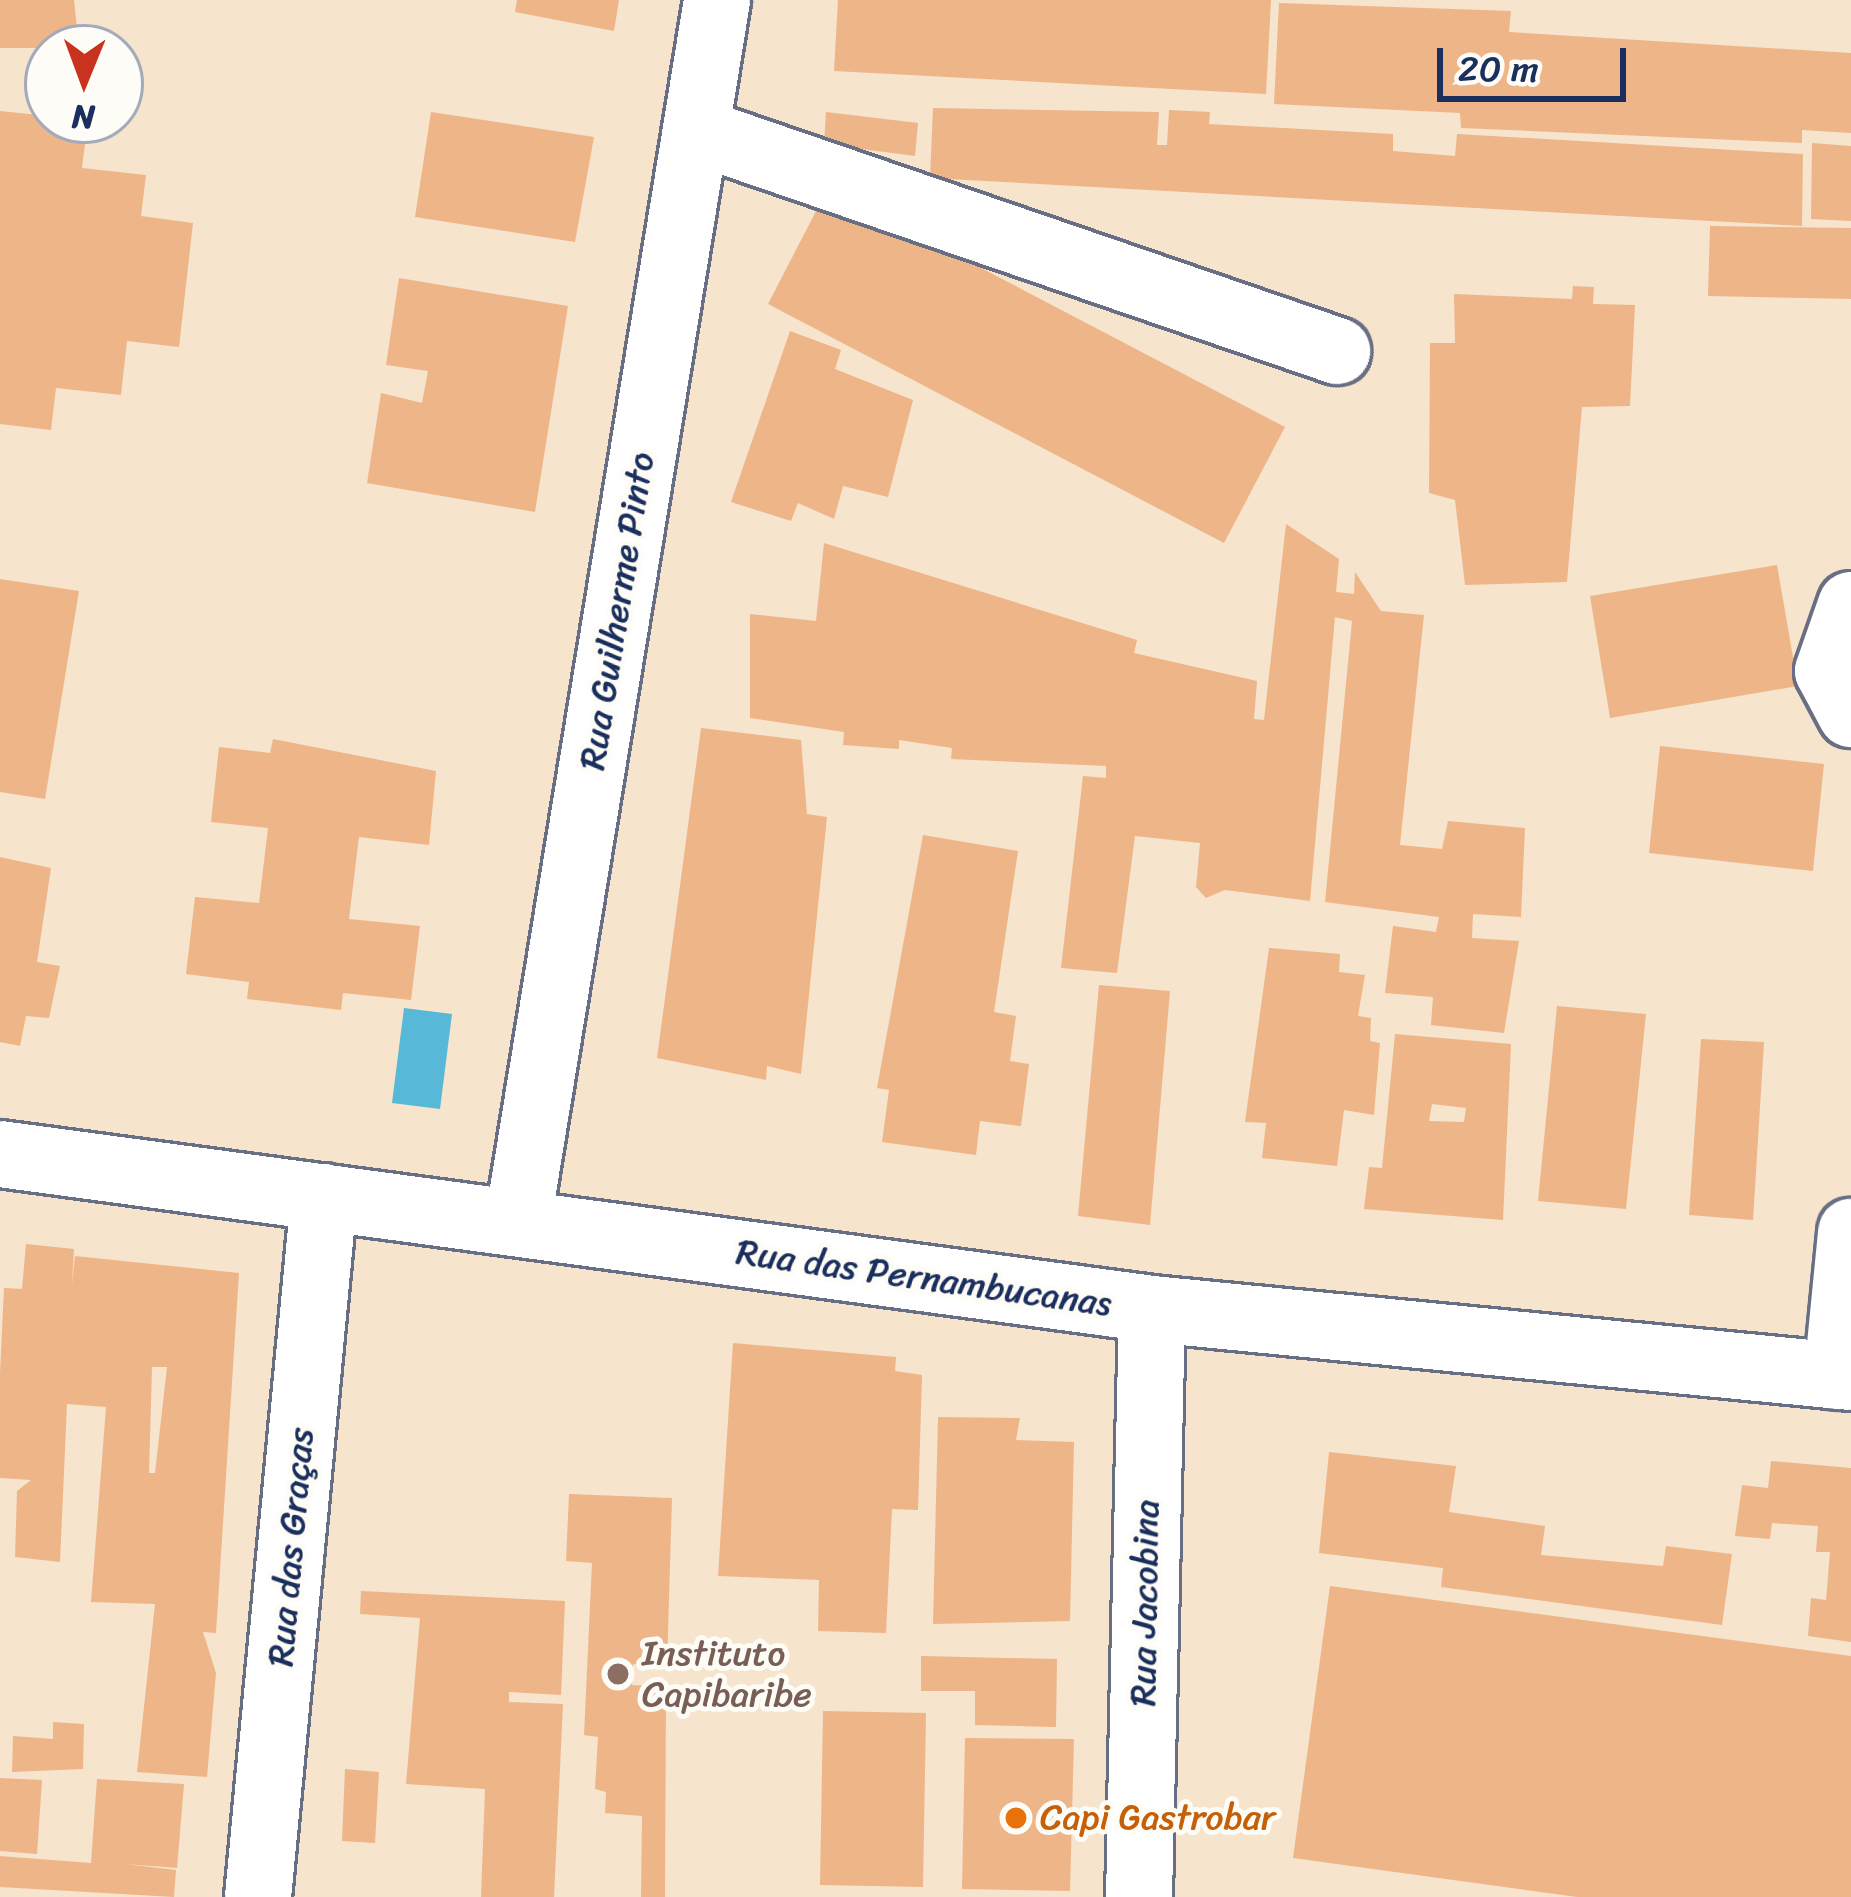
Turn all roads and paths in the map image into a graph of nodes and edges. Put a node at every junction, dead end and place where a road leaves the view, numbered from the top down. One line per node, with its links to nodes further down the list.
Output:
1 (717, 0): 2 (street, Rua Guilherme Pinto)
2 (696, 131): 3 (street); 8 (street, Rua Guilherme Pinto)
3 (1337, 352)
4 (1851, 605): 5 (street)
5 (1851, 714)
6 (0, 1154): 7 (street, Rua das Pernambucanas)
7 (324, 1197): 8 (street, Rua das Pernambucanas); 12 (street, Rua das Graças)
8 (518, 1221): 10 (street, Rua das Pernambucanas)
9 (1851, 1232): 11 (street)
10 (1152, 1309): 11 (street, Rua das Pernambucanas); 13 (street, Rua Jacobina)
11 (1844, 1377)
12 (258, 1897)
13 (1139, 1897)

